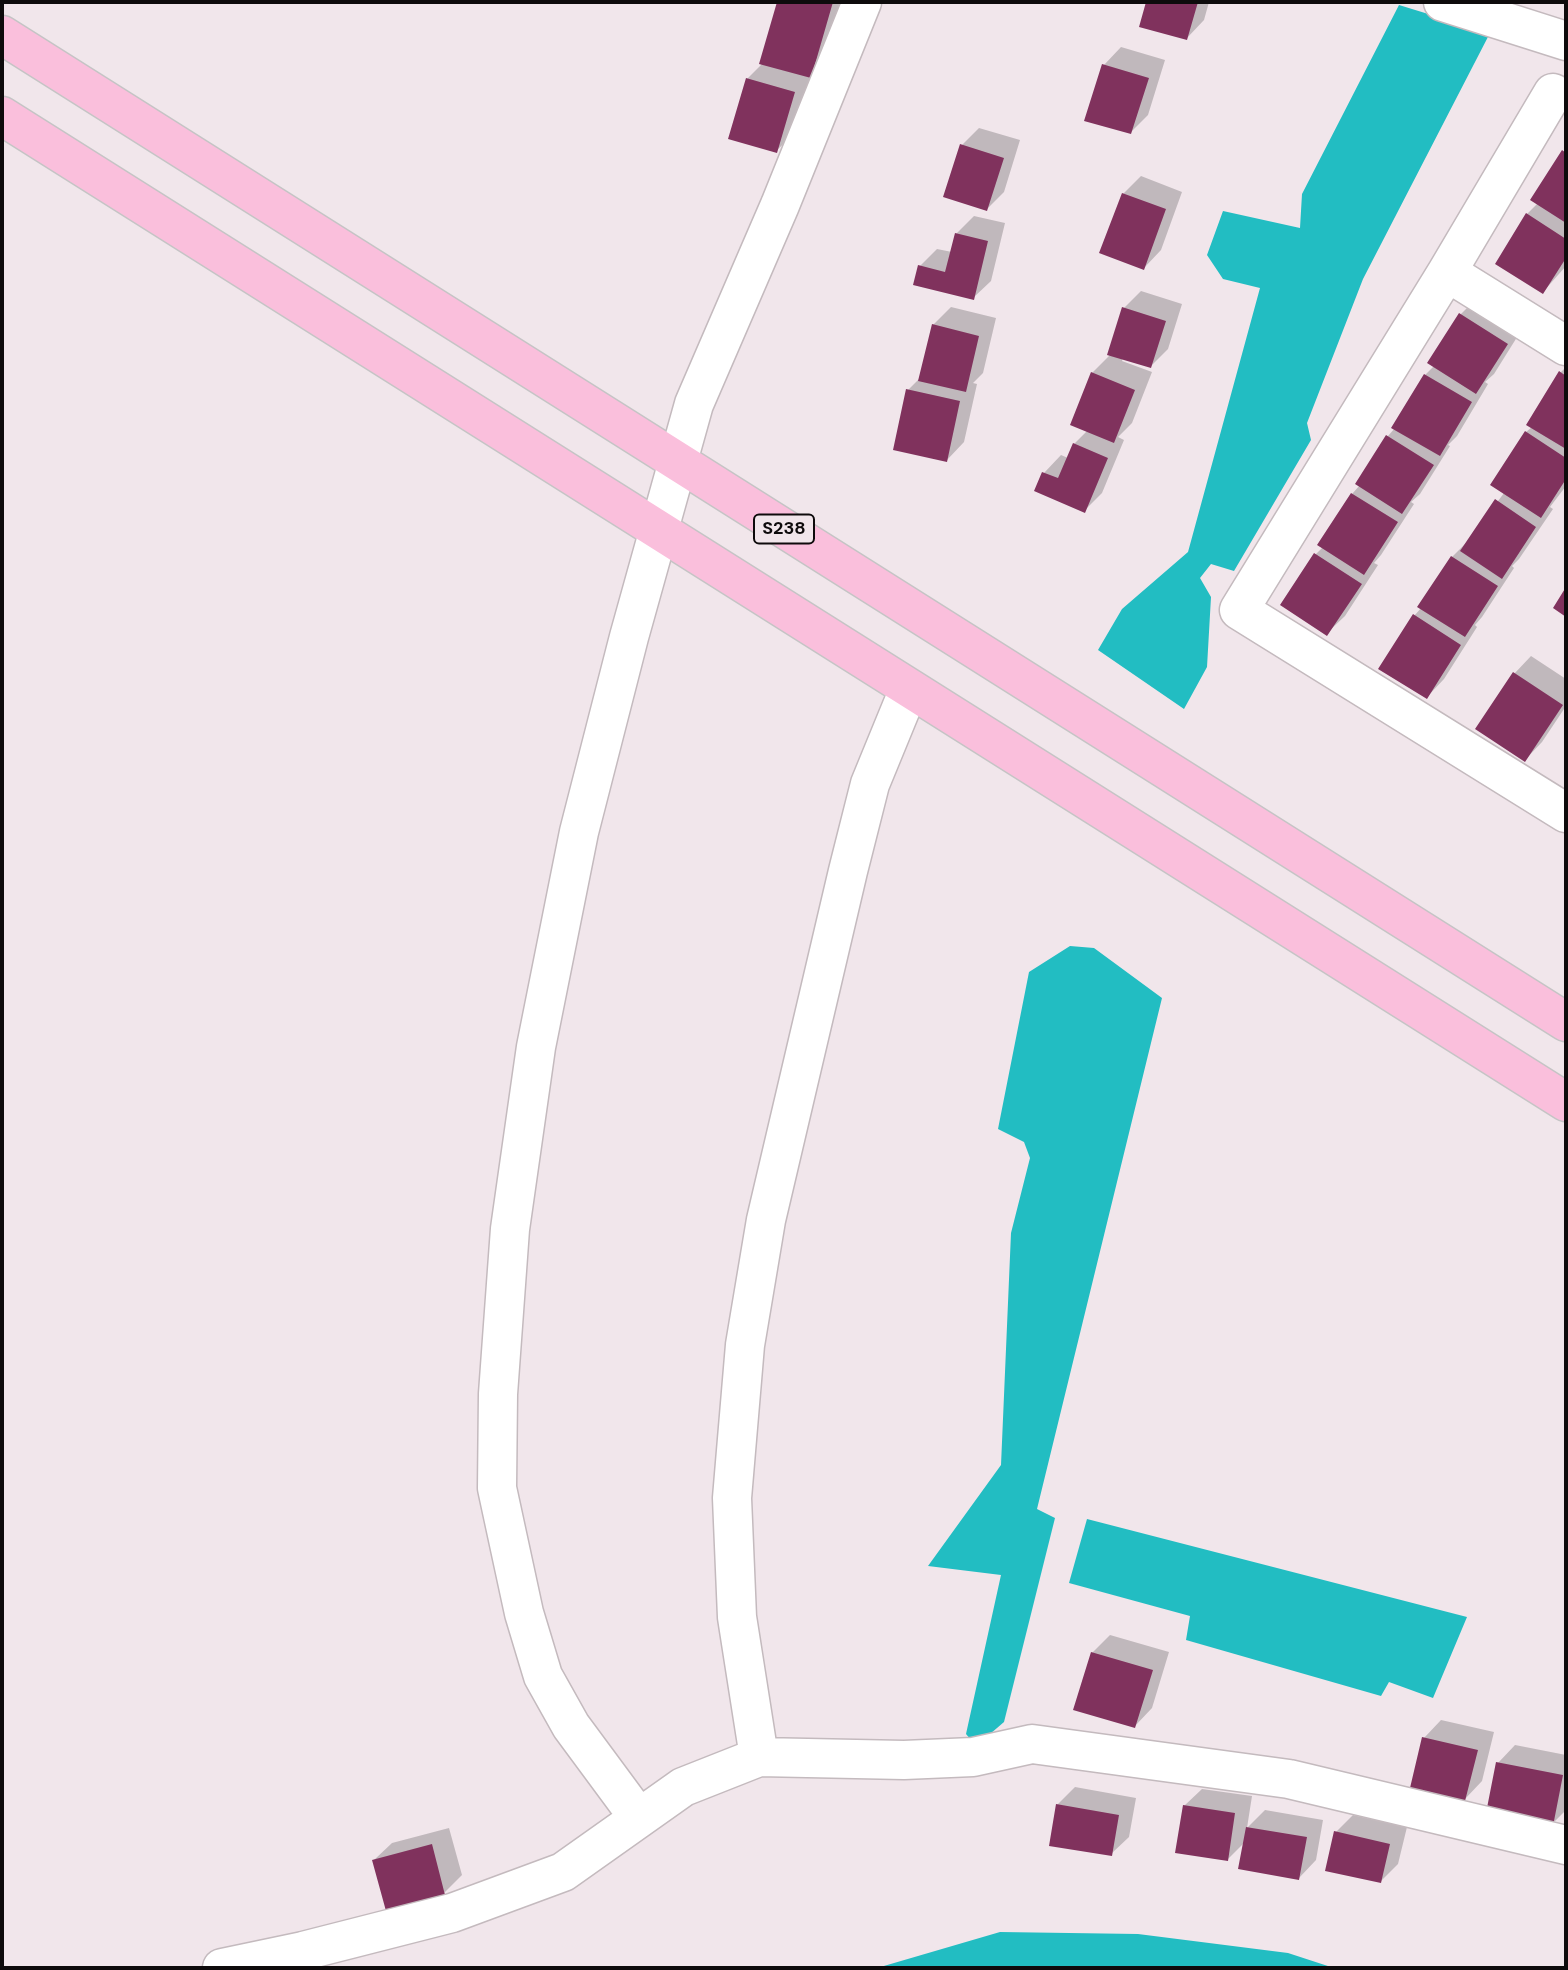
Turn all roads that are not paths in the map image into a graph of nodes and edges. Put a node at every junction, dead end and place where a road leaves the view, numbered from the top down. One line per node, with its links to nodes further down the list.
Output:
1 (862, 2): 10 (street)
2 (1443, 2): 3 (street)
3 (1523, 12): 5 (street)
4 (2, 34): 10 (main road, S238)
5 (1566, 41)
6 (1553, 93): 8 (street)
7 (2, 116): 11 (main road)
8 (1447, 272): 9 (street); 13 (street)
9 (1566, 346)
10 (678, 461): 11 (street); 14 (main road, S238)
11 (659, 531): 12 (main road); 17 (street)
12 (909, 689): 15 (main road); 16 (street)
13 (1566, 813)
14 (1563, 1013)
15 (1566, 1102)
16 (759, 1757): 17 (street); 18 (street)
17 (639, 1818): 19 (street)
18 (1566, 1845)
19 (222, 1968)

